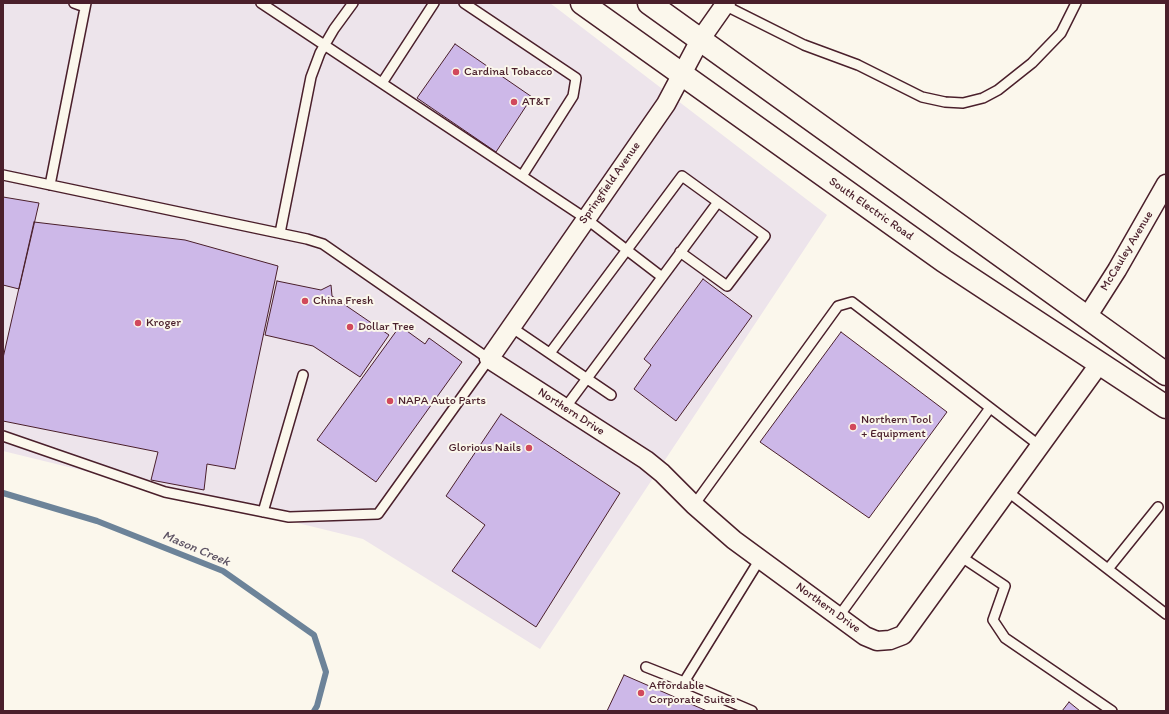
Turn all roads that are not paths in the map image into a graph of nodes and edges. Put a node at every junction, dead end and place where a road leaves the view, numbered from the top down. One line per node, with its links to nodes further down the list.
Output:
1 (74, 3): 10 (lane)
2 (261, 3): 12 (lane)
3 (353, 3): 12 (lane)
4 (434, 3): 14 (lane)
5 (464, 3): 16 (lane)
6 (582, 3): 13 (main road, South Electric Road)
7 (649, 3): 11 (main road)
8 (1076, 3): 9 (lane)
9 (725, 4): 11 (street, Springfield Avenue)
10 (85, 5): 18 (lane)
11 (700, 40): 13 (street, Springfield Avenue); 25 (main road)
12 (325, 45): 14 (lane); 21 (lane)
13 (681, 75): 20 (street, Springfield Avenue); 29 (main road, South Electric Road)
14 (382, 83): 16 (lane)
15 (3, 175): 18 (lane)
16 (522, 176): 20 (lane)
17 (1166, 184): 25 (street, McCauley Avenue)
18 (50, 185): 21 (lane)
19 (718, 202): 22 (lane); 23 (lane); 23 (lane)
20 (586, 218): 22 (lane); 26 (street, Springfield Avenue)
21 (280, 233): 28 (lane)
22 (627, 250): 24 (lane); 27 (lane)
23 (680, 252): 24 (lane)
24 (662, 277): 32 (lane)
25 (1087, 317): 31 (main road)
26 (511, 327): 27 (lane); 28 (street, Springfield Avenue)
27 (550, 353): 32 (lane)
28 (489, 359): 35 (street, Northern Drive); 42 (lane)
29 (1100, 363): 34 (main road, South Electric Road); 38 (street, Northern Drive)
30 (303, 374): 42 (lane)
31 (1166, 374)
32 (586, 378): 33 (lane); 35 (lane)
33 (611, 395)
34 (1166, 407)
35 (565, 408): 40 (street, Northern Drive)
36 (990, 408): 38 (lane); 40 (lane); 47 (lane)
37 (3, 436): 42 (lane)
38 (1040, 446): 39 (street, Northern Drive)
39 (1007, 491): 43 (street, Northern Drive); 45 (lane)
40 (694, 505): 44 (street, Northern Drive)
41 (1158, 507): 45 (lane)
42 (263, 512)
43 (960, 556): 47 (street, Northern Drive); 51 (lane)
44 (760, 559): 47 (street, Northern Drive); 49 (lane)
45 (1108, 569): 46 (lane)
46 (1166, 614)
47 (839, 616)
48 (646, 667): 49 (lane)
49 (684, 682): 50 (lane)
50 (752, 711)
51 (1112, 711)

